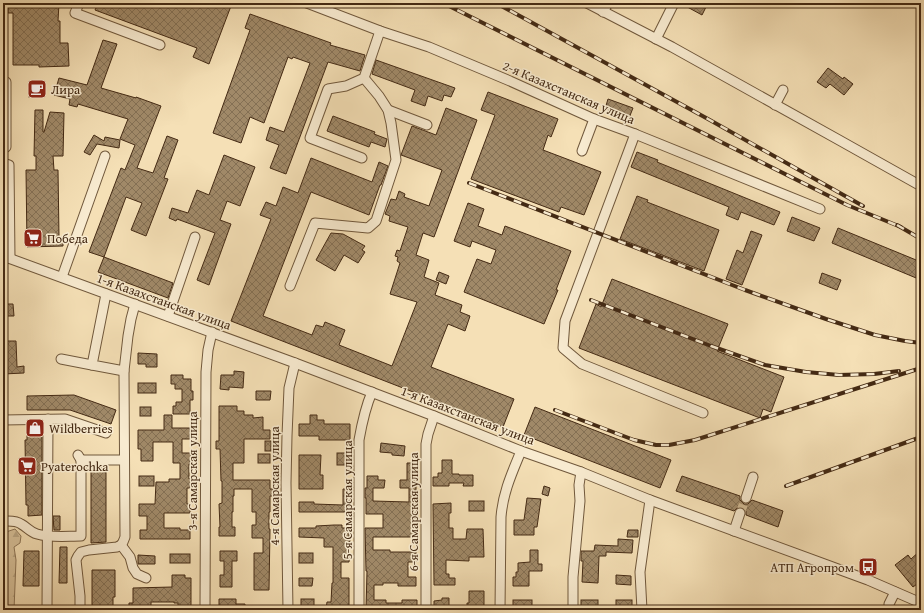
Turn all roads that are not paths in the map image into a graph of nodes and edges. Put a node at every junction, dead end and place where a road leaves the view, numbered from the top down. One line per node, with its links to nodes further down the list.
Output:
1 (79, 3): 9 (street)
2 (307, 3): 7 (street, 2-я Казахстанская улица)
3 (587, 3): 6 (street)
4 (608, 3): 6 (street)
5 (674, 3): 8 (street)
6 (604, 12): 8 (street)
7 (380, 31): 10 (street); 15 (street, 2-я Казахстанская улица)
8 (656, 38): 13 (street)
9 (160, 45)
10 (364, 78): 14 (street); 21 (street)
11 (3, 82): 18 (street)
12 (783, 90): 13 (street)
13 (775, 105): 23 (street)
14 (388, 110): 16 (street); 28 (street)
15 (594, 119): 17 (street, 2-я Казахстанская улица); 19 (street)
16 (427, 125)
17 (635, 134): 24 (street, 2-я Казахстанская улица); 38 (street)
18 (6, 147)
19 (582, 151)
20 (105, 156): 27 (street)
21 (362, 158)
22 (3, 164): 26 (street)
23 (921, 186)
24 (820, 209)
25 (195, 237): 31 (street)
26 (7, 257): 27 (street, 1-я Казахстанская улица)
27 (62, 277): 29 (street, 1-я Казахстанская улица)
28 (290, 286)
29 (106, 294): 30 (street, 1-я Казахстанская улица); 35 (street)
30 (135, 304): 31 (street, 1-я Казахстанская улица); 36 (street)
31 (168, 316): 32 (street, 1-я Казахстанская улица)
32 (212, 332): 34 (street, 1-я Казахстанская улица); 59 (street, 3-я Самарская улица)
33 (61, 359): 35 (street)
34 (295, 363): 37 (street, 1-я Казахстанская улица); 60 (street, 4-я Самарская улица)
35 (92, 365): 36 (street)
36 (124, 371): 44 (street)
37 (372, 392): 39 (street, 1-я Казахстанская улица); 61 (street, 5-я Самарская улица)
38 (703, 414)
39 (434, 416): 43 (street, 1-я Казахстанская улица); 62 (street, 6-я Самарская улица)
40 (48, 419): 41 (street); 42 (street); 52 (street)
41 (3, 420)
42 (106, 433)
43 (521, 451): 45 (street, 1-я Казахстанская улица); 63 (street)
44 (124, 460): 52 (street); 53 (street)
45 (580, 472): 48 (street, 1-я Казахстанская улица); 64 (street)
46 (753, 477): 47 (street)
47 (746, 498)
48 (650, 500): 51 (street, 1-я Казахстанская улица); 65 (street)
49 (740, 514): 51 (street)
50 (3, 522): 52 (street)
51 (734, 531): 55 (street, 1-я Казахстанская улица)
52 (48, 536): 57 (street)
53 (121, 545): 54 (street); 58 (street)
54 (146, 578)
55 (895, 592): 56 (street, 1-я Казахстанская улица); 66 (street)
56 (921, 602)
57 (47, 610)
58 (80, 610)
59 (205, 610)
60 (288, 610)
61 (359, 610)
62 (426, 610)
63 (500, 610)
64 (573, 610)
65 (642, 610)
66 (889, 610)

